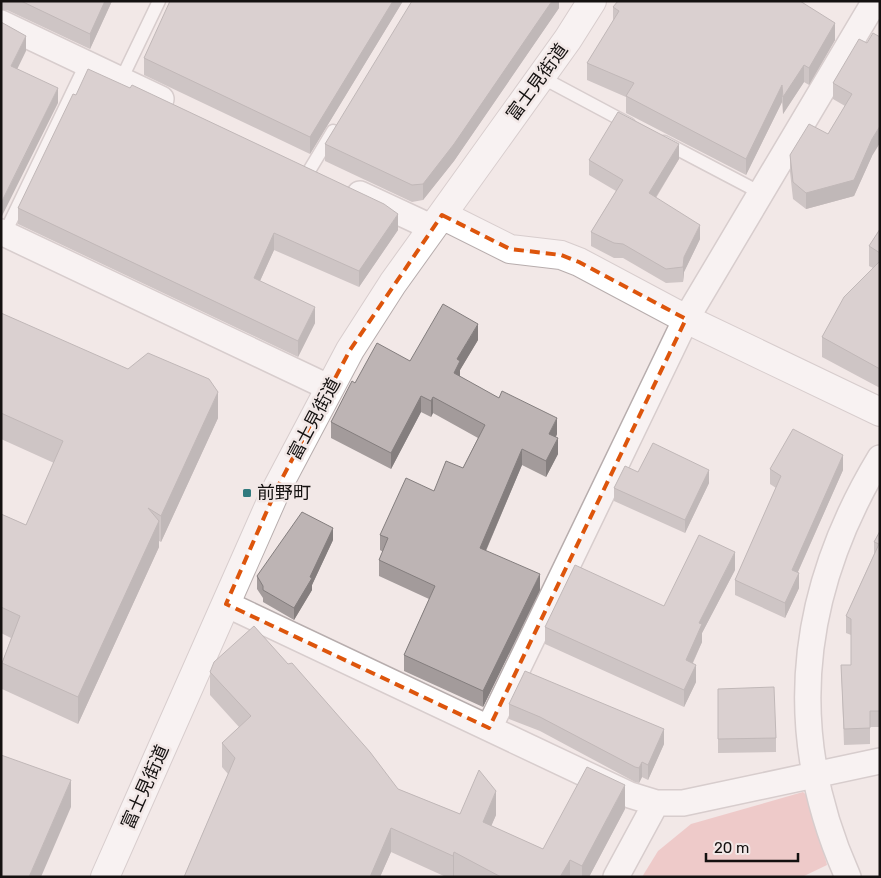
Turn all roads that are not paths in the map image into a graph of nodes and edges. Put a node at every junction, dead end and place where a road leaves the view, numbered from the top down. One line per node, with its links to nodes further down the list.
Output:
1 (159, 1): 7 (lane)
2 (592, 1): 6 (street, 富士見街道)
3 (875, 1): 13 (street)
4 (1, 23): 5 (street)
5 (86, 64): 7 (street); 15 (lane)
6 (541, 77): 10 (lane); 14 (street, 富士見街道)
7 (121, 80): 8 (street)
8 (184, 110)
9 (340, 120): 12 (lane)
10 (638, 128)
11 (655, 137): 13 (lane)
12 (317, 175): 14 (street)
13 (761, 193): 16 (street)
14 (437, 222): 16 (street); 17 (street, 富士見街道)
15 (3, 233): 17 (street)
16 (686, 319): 18 (street); 22 (street)
17 (330, 388): 21 (street, 富士見街道)
18 (880, 412)
19 (880, 458): 24 (street)
20 (880, 488): 24 (street)
21 (226, 604): 22 (street); 26 (street, 富士見街道)
22 (488, 728): 25 (street)
23 (880, 762): 24 (street)
24 (820, 774): 25 (street); 28 (street); 29 (street)
25 (656, 802): 27 (street)
26 (105, 877)
27 (616, 877)
28 (848, 877)
29 (865, 877)

